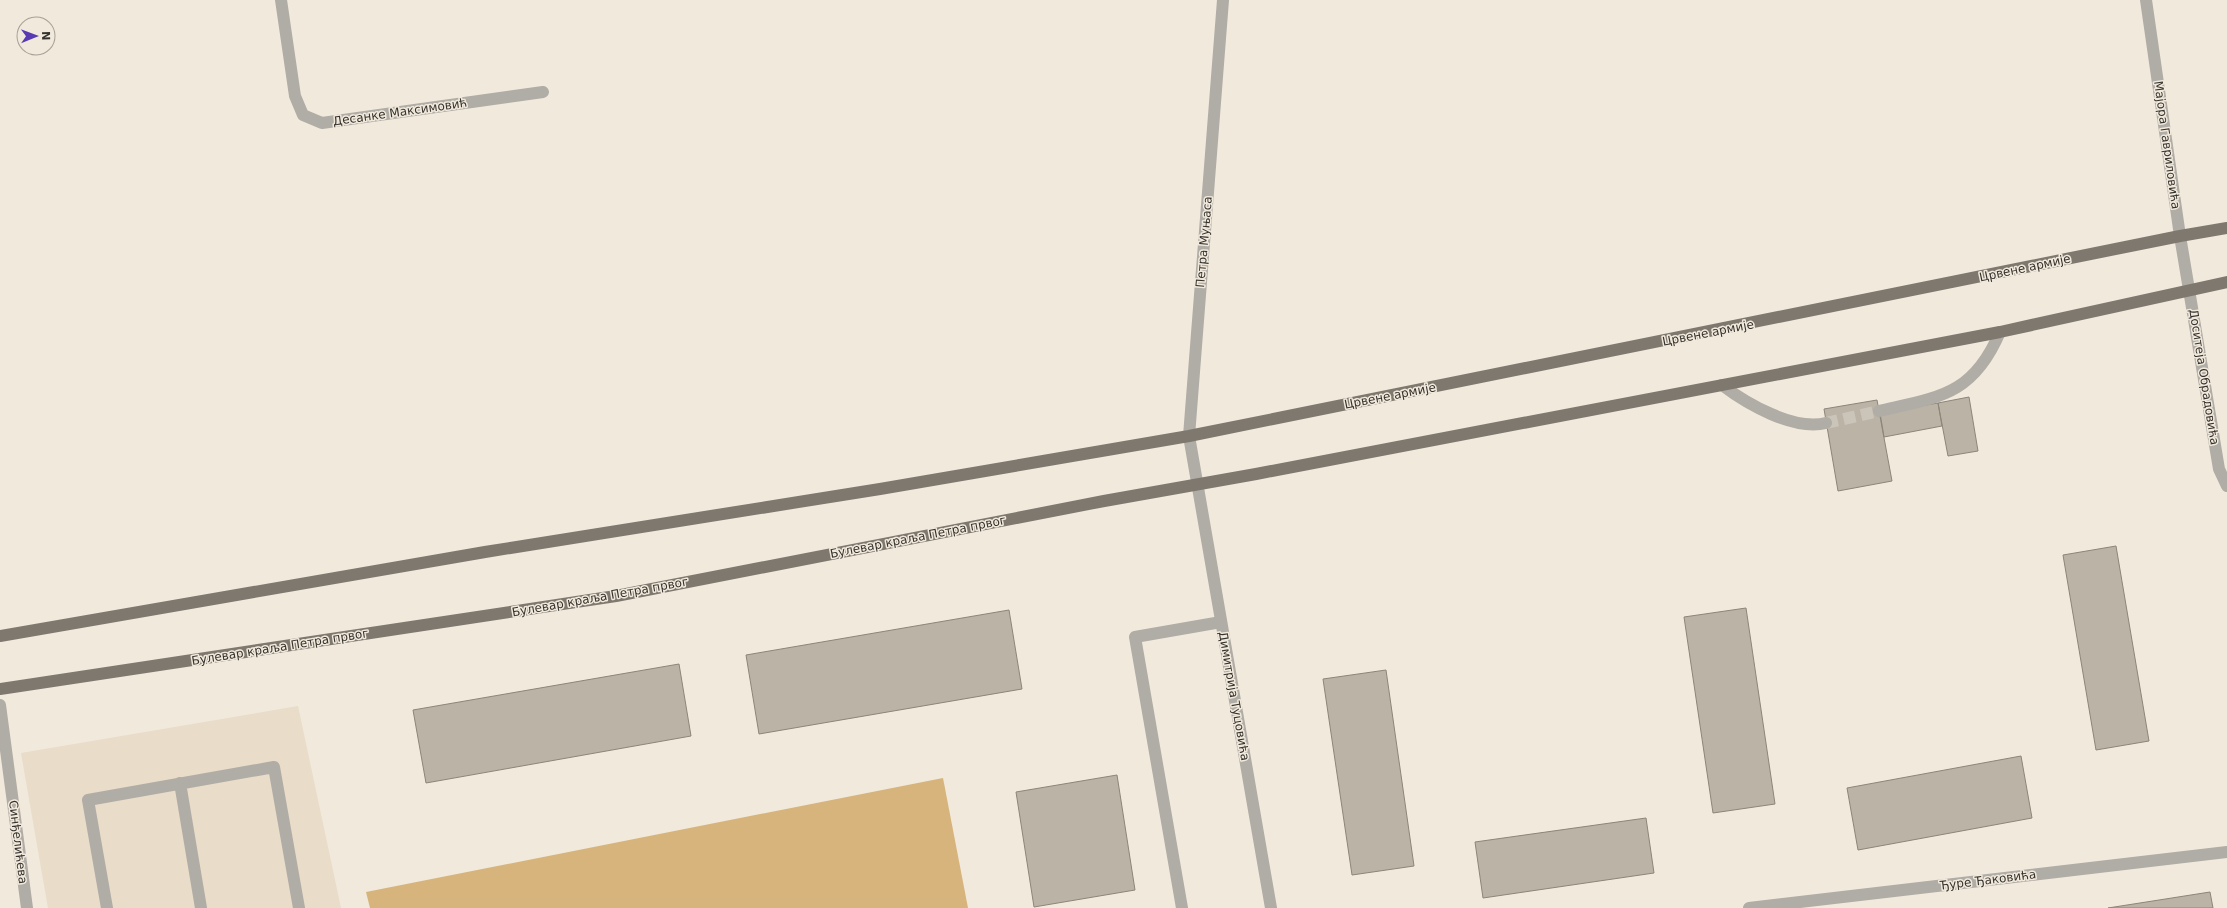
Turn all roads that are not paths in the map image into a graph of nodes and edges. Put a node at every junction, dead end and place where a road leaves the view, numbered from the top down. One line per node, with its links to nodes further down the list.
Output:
1 (281, 0): 4 (street, Десанке Максимовић)
2 (1223, 0): 13 (street, Петра Муњаса)
3 (2146, 0): 6 (street, Мајора Гавриловића)
4 (543, 92)
5 (2227, 228): 6 (main road, Црвене армије)
6 (2180, 236): 8 (street, Мајора Гавриловића); 13 (main road, Црвене армије)
7 (2227, 282): 8 (main road)
8 (2190, 289): 9 (main road); 15 (street, Доситеја Обрадовића)
9 (2000, 332): 10 (main road); 11 (street)
10 (1722, 385): 12 (street); 14 (main road)
11 (1879, 411)
12 (1826, 423)
13 (1189, 436): 14 (street, Петра Муњаса); 17 (main road)
14 (1196, 484): 16 (street, Димитрија Туцовића); 18 (main road, Булевар краља Петра првог)
15 (2227, 486)
16 (1221, 622): 26 (street); 27 (street, Димитрија Туцовића)
17 (0, 636)
18 (0, 689)
19 (0, 705): 22 (street, Синђелићева)
20 (180, 783): 23 (street); 24 (street); 25 (street)
21 (2227, 852): 28 (street, Ђуре Ђаковића)
22 (27, 908)
23 (107, 908)
24 (201, 908)
25 (299, 908)
26 (1182, 908)
27 (1271, 908)
28 (1749, 908)

